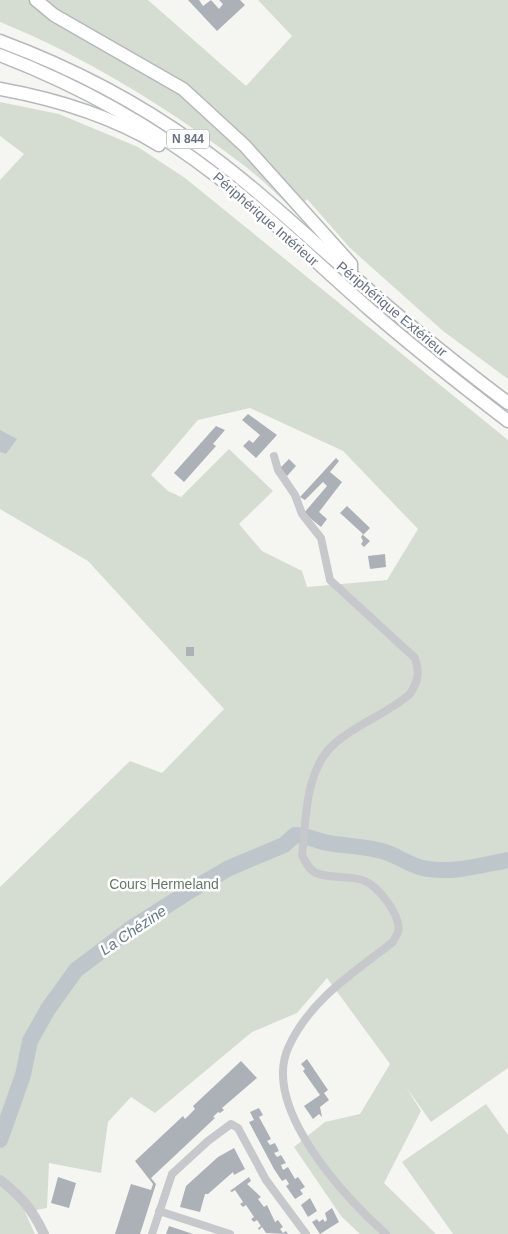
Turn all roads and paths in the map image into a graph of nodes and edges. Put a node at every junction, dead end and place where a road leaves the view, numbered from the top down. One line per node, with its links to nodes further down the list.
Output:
1 (36, 0): 6 (highway)
2 (0, 40): 6 (highway, Périphérique Extérieur / N 844)
3 (0, 55): 5 (highway, Périphérique Intérieur / N 844)
4 (0, 89): 5 (highway)
5 (184, 152): 8 (highway, Périphérique Intérieur / N 844)
6 (351, 275): 7 (highway, Périphérique Extérieur / N 844)
7 (508, 403)
8 (508, 421)
9 (274, 456): 16 (street)
10 (0, 1180): 12 (street)
11 (159, 1211): 13 (street); 14 (street); 15 (street)
12 (44, 1234)
13 (152, 1234)
14 (230, 1234)
15 (306, 1234)
16 (386, 1234)

